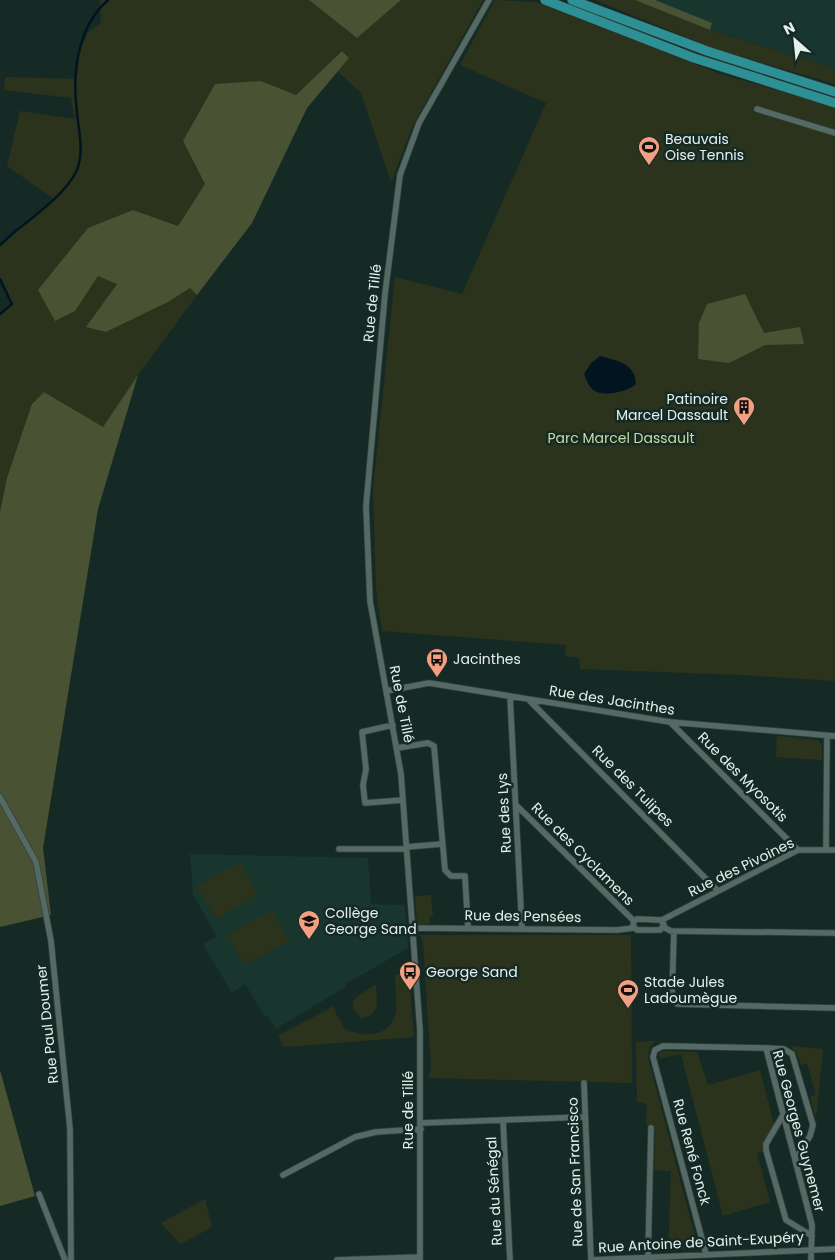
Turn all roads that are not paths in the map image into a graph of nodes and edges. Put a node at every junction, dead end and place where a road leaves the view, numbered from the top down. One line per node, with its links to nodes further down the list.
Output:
1 (545, 0): 5 (main road)
2 (572, 0): 4 (main road)
3 (488, 1): 8 (street, Rue de Tillé)
4 (835, 92)
5 (835, 103)
6 (757, 109): 7 (street)
7 (835, 133)
8 (386, 691): 9 (street, Rue des Jacinthes); 12 (street, Rue de Tillé)
9 (510, 696): 10 (street, Rue des Jacinthes); 18 (street, Rue des Lys)
10 (529, 700): 11 (street, Rue des Jacinthes); 25 (street, Rue des Tulipes)
11 (670, 722): 13 (street, Rue des Jacinthes); 22 (street, Rue des Myosotis)
12 (393, 725): 15 (street, Rue de Tillé); 17 (street)
13 (827, 736): 14 (street, Rue des Jacinthes); 23 (street)
14 (835, 736)
15 (398, 748): 17 (street, Rue de Tillé); 19 (street)
16 (0, 797): 54 (street, Rue Paul Doumer)
17 (404, 800): 21 (street, Rue de Tillé)
18 (516, 805): 27 (street, Rue des Cyclamens); 31 (street, Rue des Lys)
19 (442, 844): 21 (street); 30 (street)
20 (339, 848): 21 (street)
21 (407, 848): 29 (street, Rue de Tillé)
22 (798, 850): 23 (street, Rue des Pivoines); 25 (street, Rue des Pivoines)
23 (826, 850): 24 (street, Rue des Pivoines)
24 (835, 850)
25 (718, 891): 26 (street, Rue des Pivoines)
26 (662, 920): 27 (street, Rue des Pensées); 28 (street)
27 (633, 924): 28 (street, Rue des Pensées); 31 (street, Rue des Pensées)
28 (663, 927): 32 (street, Rue des Pensées)
29 (412, 928): 30 (street, Rue des Pensées); 41 (street, Rue de Tillé)
30 (468, 928): 31 (street, Rue des Pensées)
31 (522, 929)
32 (674, 930): 33 (street, Rue des Pensées); 34 (street)
33 (835, 933)
34 (835, 1008)
35 (766, 1048): 36 (street, Rue Georges Guynemer); 38 (street, Rue Georges Guynemer); 43 (street)
36 (653, 1058): 49 (street, Rue René Fonck)
37 (584, 1082): 39 (street, Rue de San Francisco)
38 (783, 1115): 43 (street, Rue Georges Guynemer); 46 (street)
39 (585, 1116): 40 (street); 57 (street, Rue de San Francisco)
40 (503, 1120): 41 (street); 56 (street, Rue du Sénégal)
41 (421, 1126): 44 (street); 52 (street, Rue de Tillé)
42 (651, 1128): 50 (street)
43 (795, 1160): 46 (street, Rue Georges Guynemer)
44 (283, 1175)
45 (39, 1194): 53 (street)
46 (812, 1236): 47 (street, Rue Georges Guynemer)
47 (812, 1249): 48 (street, Rue Antoine de Saint-Exupéry); 49 (street, Rue Antoine de Saint-Exupéry); 58 (street, Rue Georges Guynemer)
48 (835, 1249)
49 (706, 1254): 50 (street, Rue Antoine de Saint-Exupéry)
50 (648, 1257): 57 (street, Rue Antoine de Saint-Exupéry)
51 (383, 1259): 52 (street); 55 (street)
52 (420, 1259)
53 (66, 1260)
54 (71, 1260)
55 (337, 1260)
56 (510, 1260)
57 (591, 1260)
58 (811, 1260)

